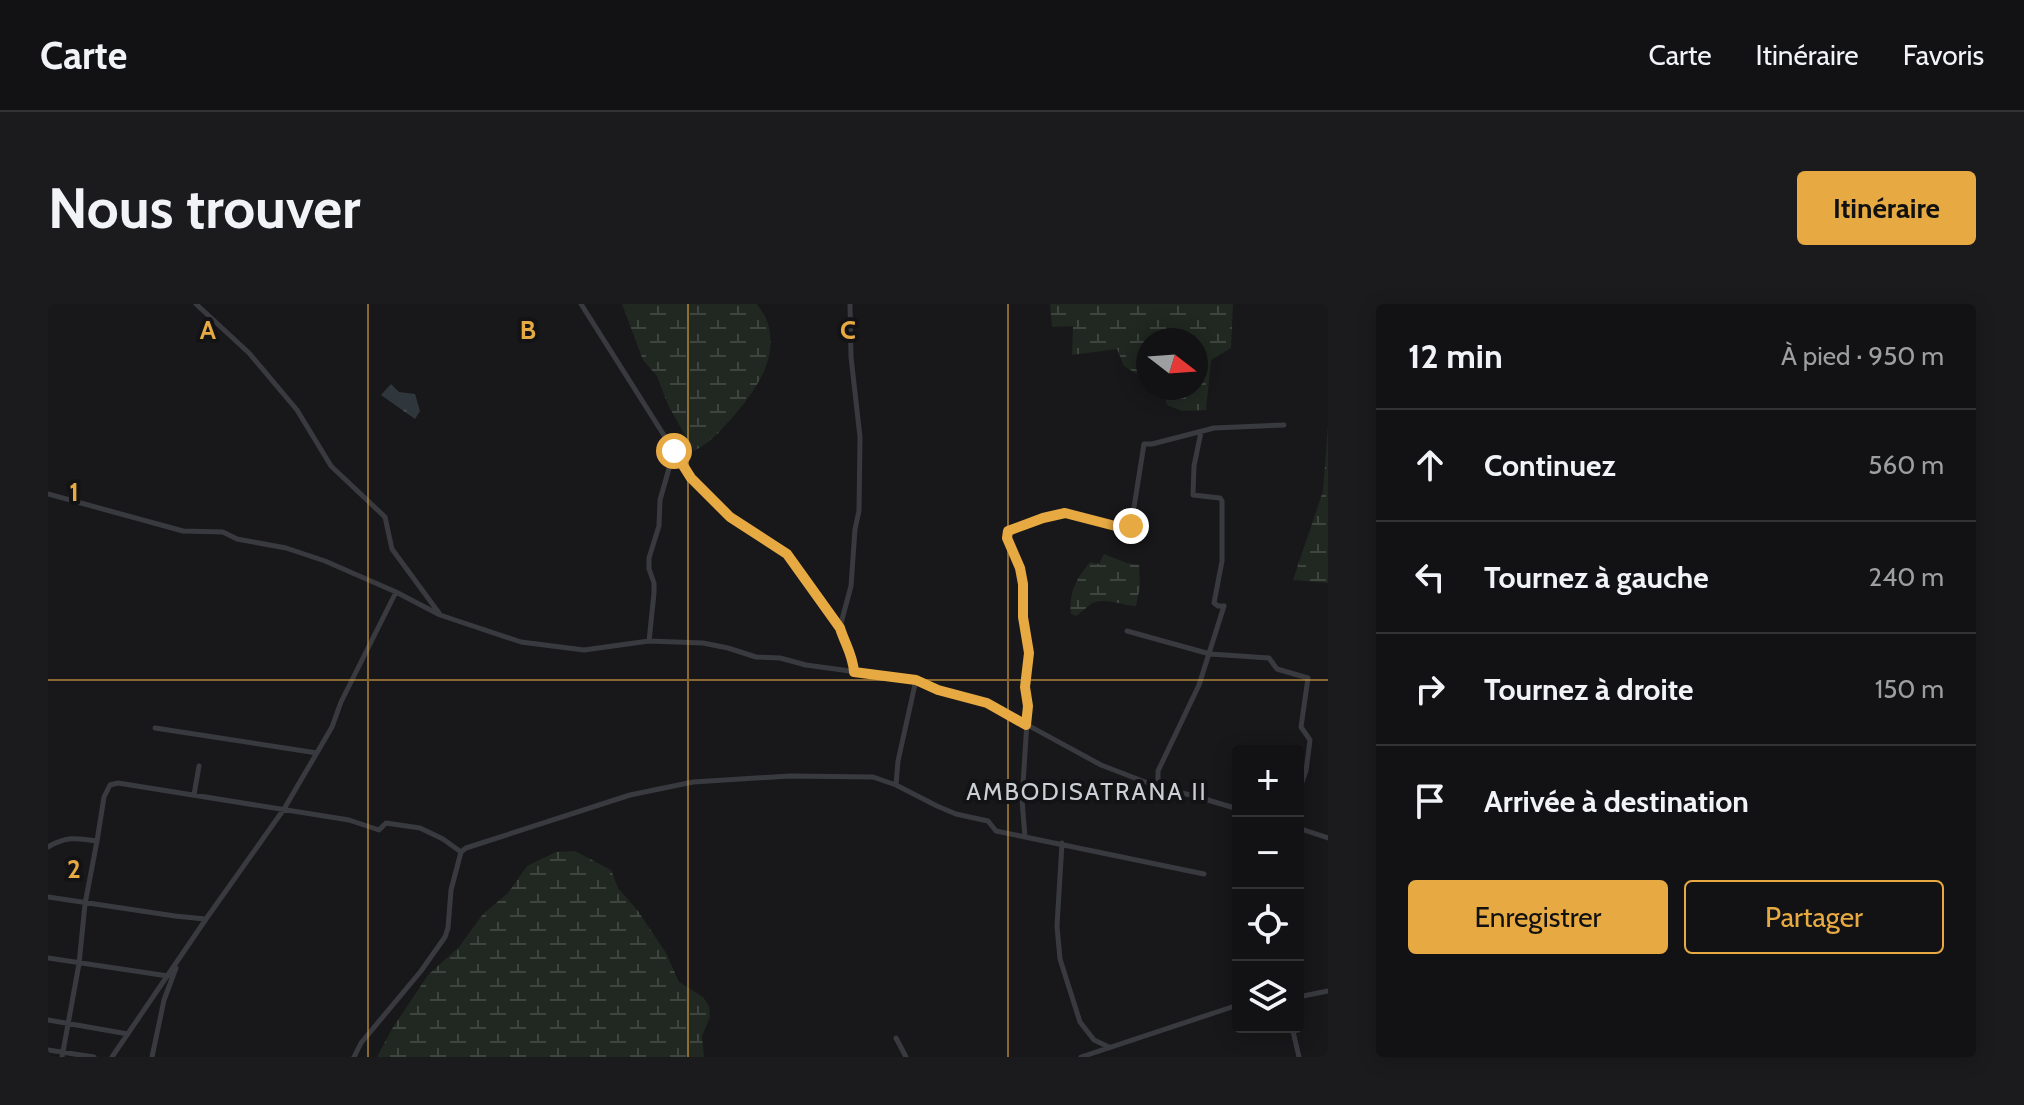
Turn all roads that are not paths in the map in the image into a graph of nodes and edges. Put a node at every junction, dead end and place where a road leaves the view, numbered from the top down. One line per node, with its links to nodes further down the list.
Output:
1 (196, 304): 9 (street)
2 (581, 304): 6 (street)
3 (850, 304): 10 (street)
4 (1284, 425): 5 (street)
5 (1201, 432): 13 (street); 16 (street)
6 (674, 451): 10 (street); 12 (street)
7 (48, 494): 8 (street)
8 (396, 592): 9 (street); 18 (street)
9 (440, 615): 12 (street)
10 (840, 628): 14 (street)
11 (1127, 631): 13 (street)
12 (649, 641): 14 (street)
13 (1210, 654): 20 (street); 22 (street)
14 (854, 672): 15 (street)
15 (916, 680): 16 (street); 21 (street)
16 (1026, 725): 22 (street); 27 (street)
17 (155, 728): 18 (street)
18 (317, 753): 25 (street)
19 (199, 766): 23 (street)
20 (1304, 776)
21 (896, 785): 27 (street); 32 (street)
22 (1158, 787): 24 (street)
23 (194, 795): 25 (street); 29 (street)
24 (1232, 807)
25 (284, 809): 32 (street); 36 (street)
26 (1304, 830): 28 (street)
27 (1025, 837): 30 (street)
28 (1328, 838)
29 (97, 841): 31 (street); 35 (street)
30 (1062, 843): 33 (street); 49 (street)
31 (48, 847)
32 (461, 852): 55 (street)
33 (1204, 874)
34 (48, 897): 35 (street)
35 (85, 904): 36 (street); 39 (street)
36 (206, 919): 38 (street)
37 (48, 958): 39 (street)
38 (179, 960): 40 (street); 54 (street)
39 (79, 964): 40 (street); 45 (street)
40 (168, 976): 47 (street)
41 (1328, 991): 42 (street)
42 (1304, 996)
43 (1232, 1007): 49 (street)
44 (48, 1020): 45 (street)
45 (70, 1023): 47 (street); 51 (street)
46 (1293, 1033): 58 (street)
47 (128, 1034): 53 (street)
48 (896, 1038): 56 (street)
49 (1109, 1047): 57 (street)
50 (48, 1050): 51 (street)
51 (63, 1055): 52 (street)
52 (94, 1057)
53 (112, 1057)
54 (152, 1057)
55 (354, 1057)
56 (906, 1057)
57 (1081, 1057)
58 (1299, 1057)

